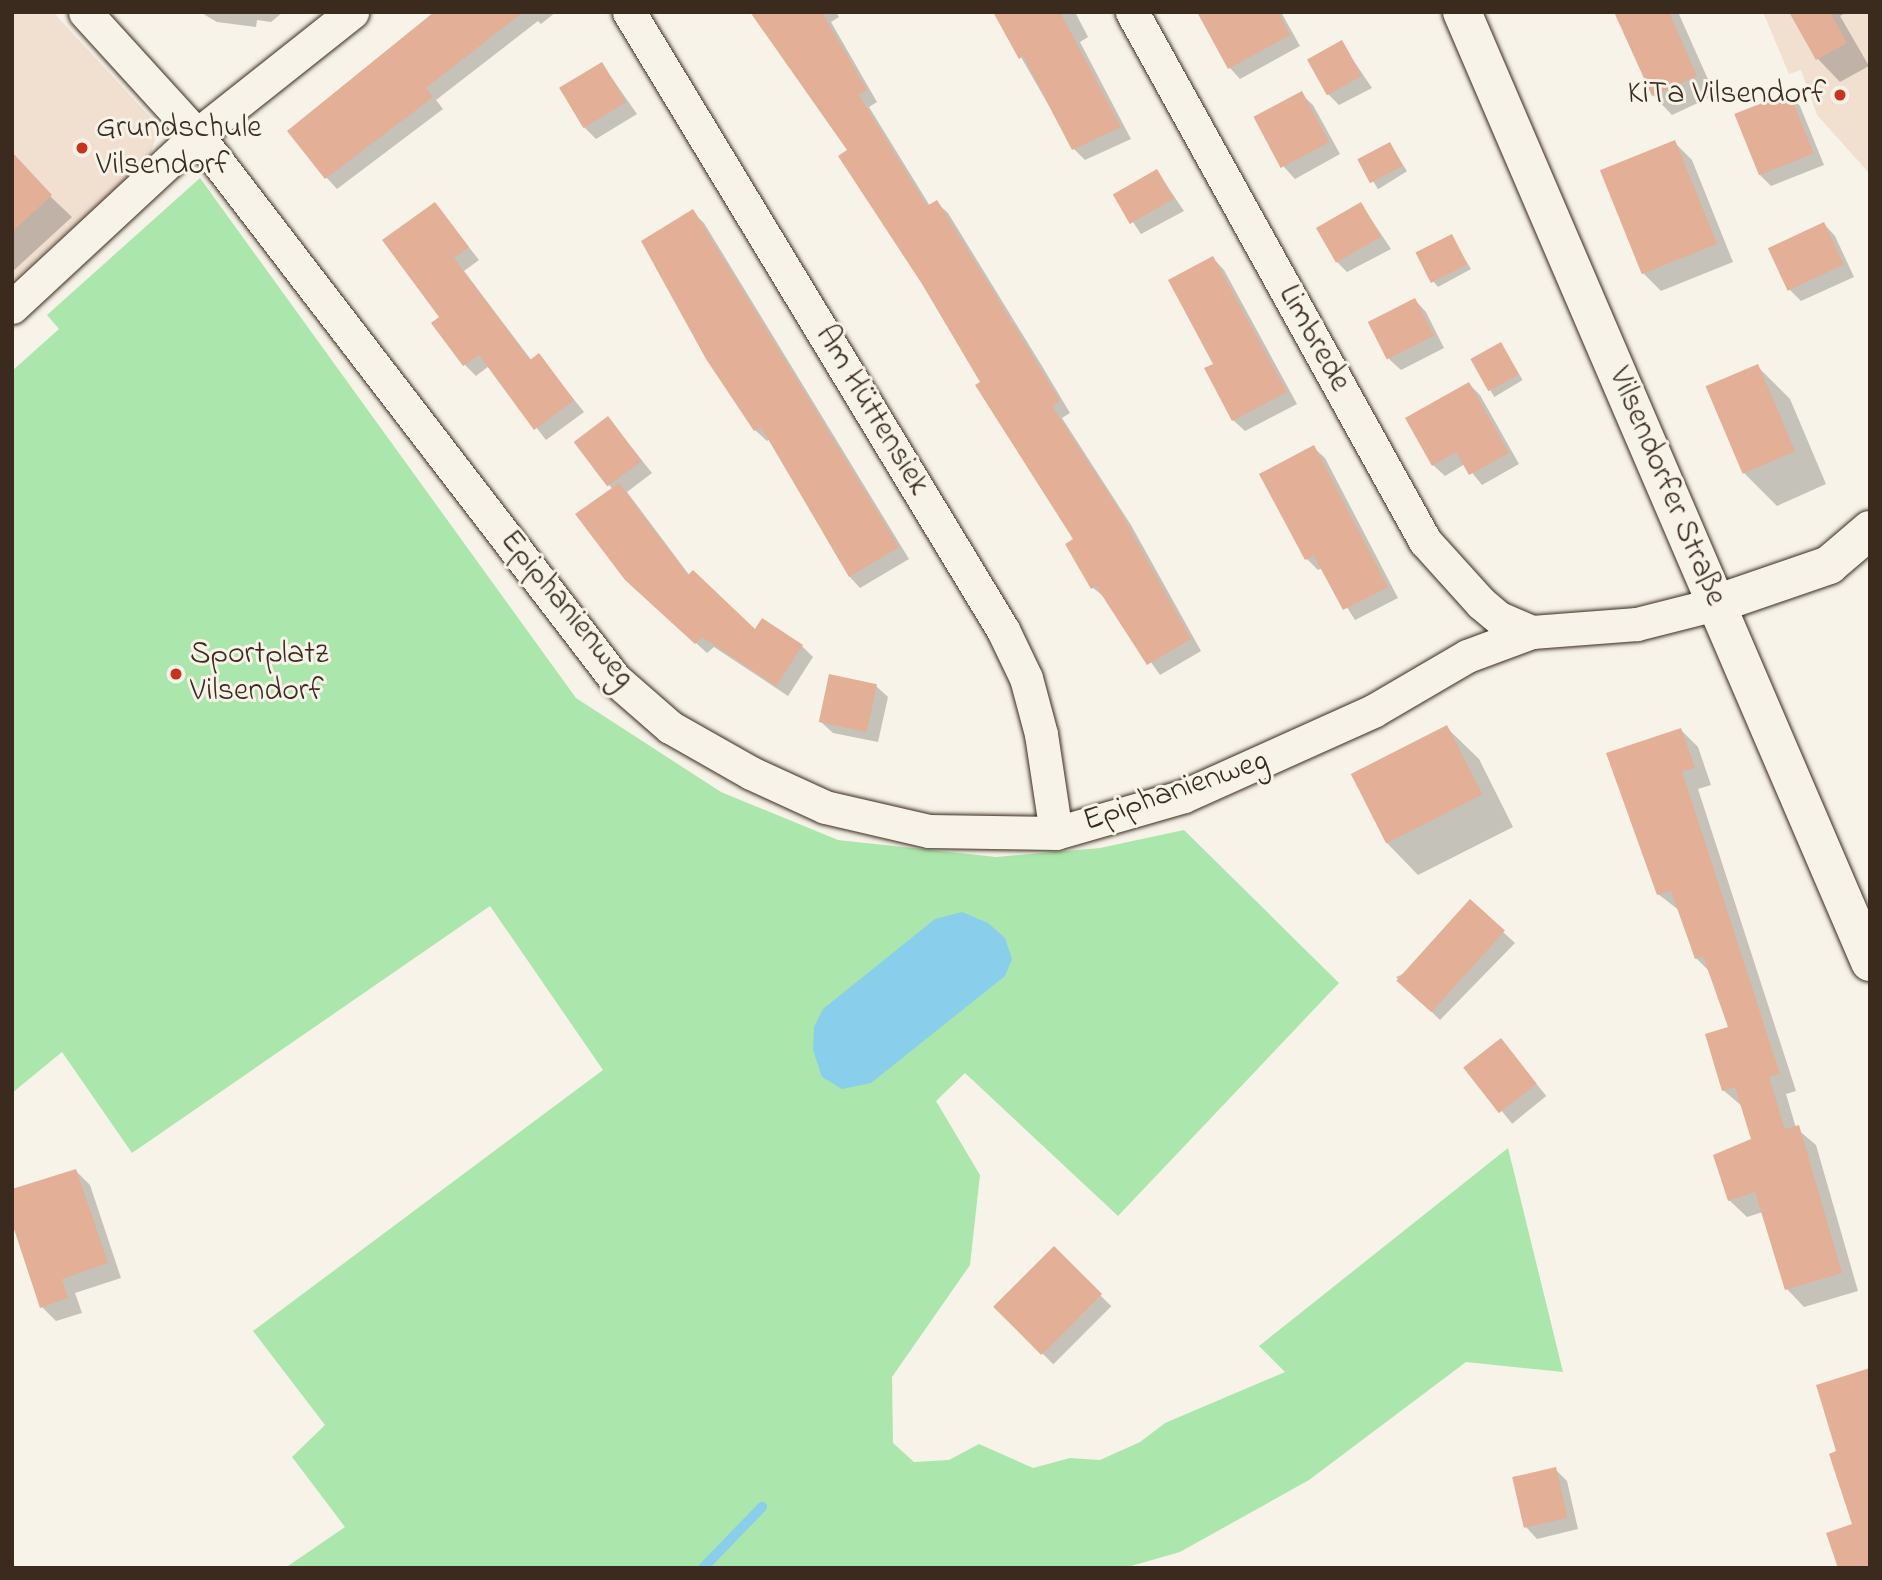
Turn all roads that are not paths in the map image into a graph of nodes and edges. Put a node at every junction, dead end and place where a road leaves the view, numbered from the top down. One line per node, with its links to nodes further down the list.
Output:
1 (85, 12): 6 (street, Epiphanienweg)
2 (352, 12): 6 (street)
3 (629, 12): 11 (street, Am Hüttensiek)
4 (1132, 12): 10 (street, Limbrede)
5 (1462, 12): 9 (main road, Vilsendorfer Straße)
6 (197, 135): 7 (street); 11 (street, Epiphanienweg)
7 (12, 307)
8 (1870, 530): 9 (main road)
9 (1716, 604): 10 (street, Epiphanienweg); 12 (main road, Vilsendorfer Straße)
10 (1532, 632): 11 (street, Epiphanienweg)
11 (1055, 833)
12 (1870, 962)

